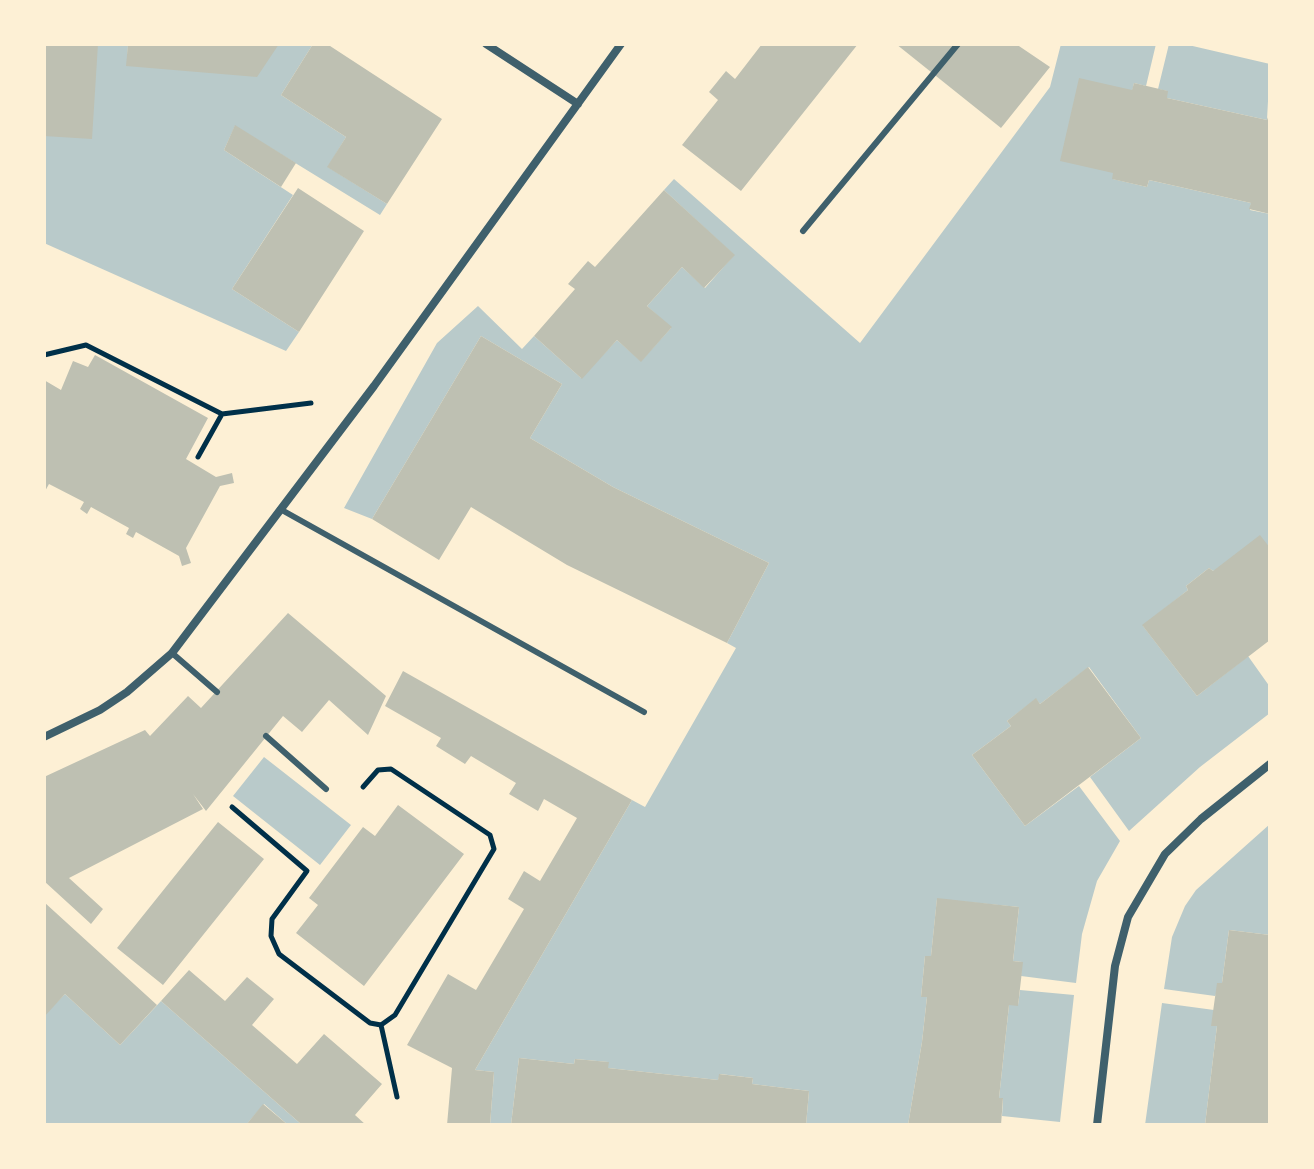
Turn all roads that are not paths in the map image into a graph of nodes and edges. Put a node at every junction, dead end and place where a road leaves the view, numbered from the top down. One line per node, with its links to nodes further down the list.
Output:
1 (486, 44): 4 (street)
2 (621, 44): 4 (street)
3 (958, 44): 5 (lane)
4 (578, 104): 6 (street)
5 (803, 231)
6 (280, 509): 7 (street); 9 (lane)
7 (172, 653): 8 (lane); 11 (street)
8 (217, 692)
9 (644, 712)
10 (266, 736): 13 (lane)
11 (44, 737)
12 (1270, 764): 14 (street)
13 (326, 789)
14 (1097, 1125)

